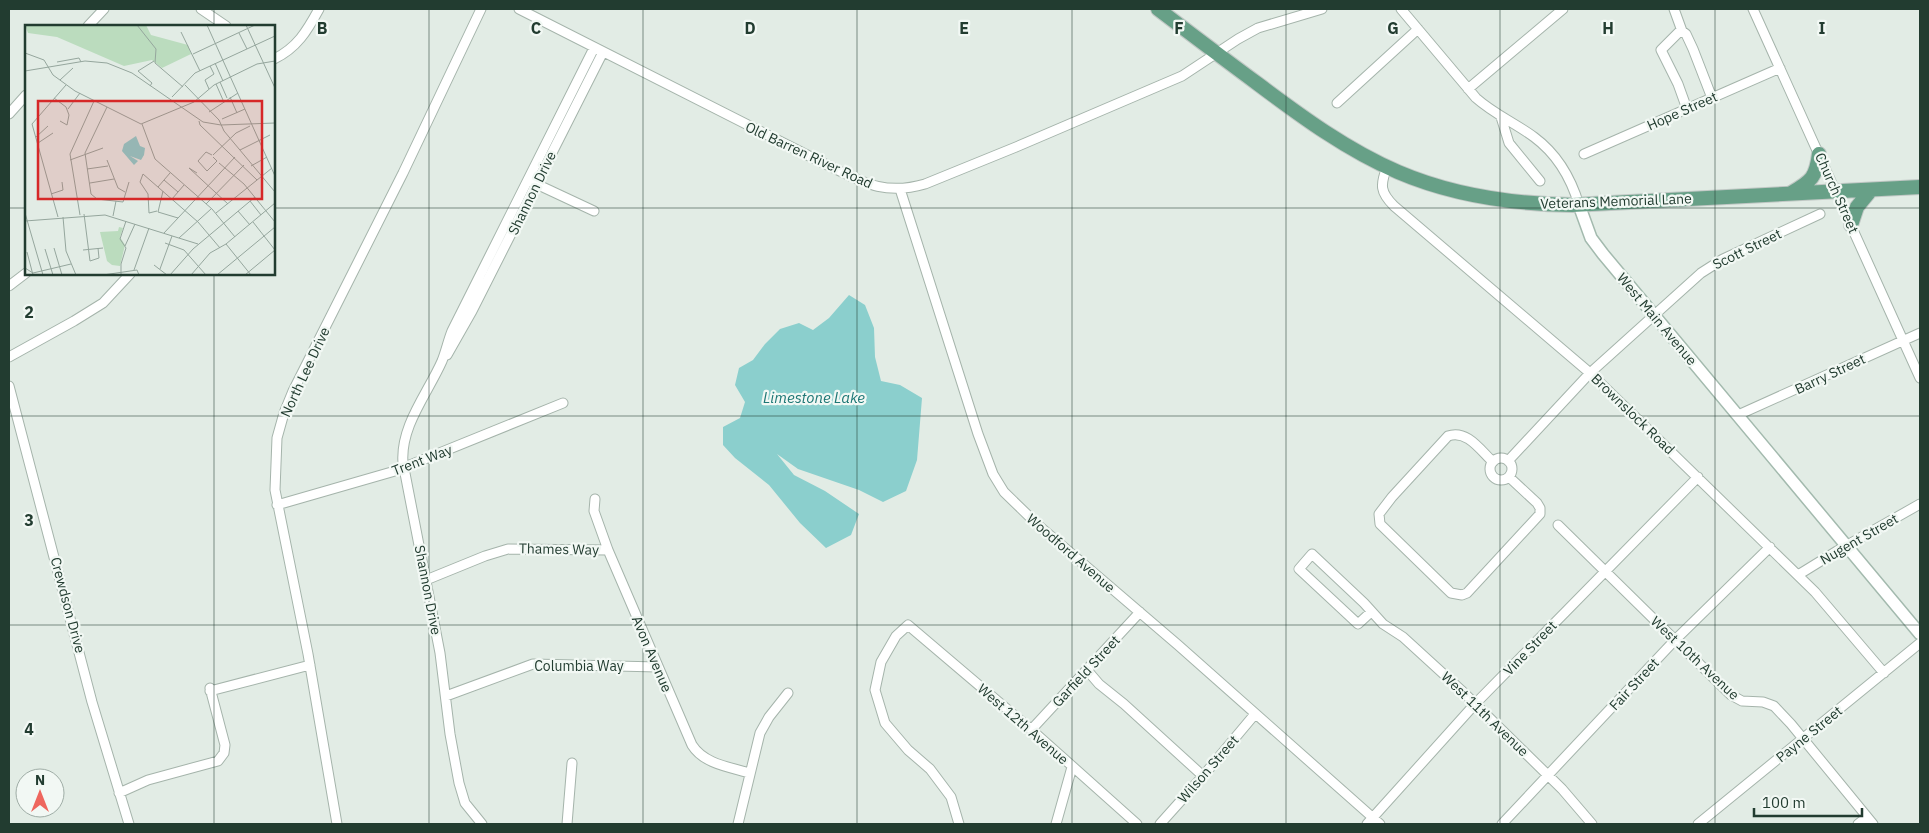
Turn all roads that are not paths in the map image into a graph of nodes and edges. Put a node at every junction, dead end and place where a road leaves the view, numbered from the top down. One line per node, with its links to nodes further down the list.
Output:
1 (104, 9): 12 (street)
2 (201, 9): 13 (street)
3 (319, 9): 19 (street)
4 (481, 9): 67 (street, North Lee Drive)
5 (519, 9): 16 (street, Old Barren River Road)
6 (1158, 9): 18 (main road, Veterans Memorial Lane)
7 (1322, 9): 18 (street, Old Barren River Road)
8 (1401, 9): 14 (street, West Main Avenue)
9 (1674, 9): 15 (street)
10 (1753, 9): 20 (street, Church Street)
11 (1560, 10): 21 (street)
12 (89, 25)
13 (225, 25)
14 (1418, 29): 21 (street, West Main Avenue); 24 (street)
15 (1682, 31): 23 (street); 25 (street)
16 (594, 48): 17 (street, Old Barren River Road); 27 (street, Shannon Drive)
17 (603, 52): 29 (street, Shannon Drive); 37 (street, Old Barren River Road)
18 (1217, 54): 32 (main road, Veterans Memorial Lane); 37 (street, Old Barren River Road)
19 (275, 58)
20 (1780, 68): 23 (street, Hope Street); 31 (street, Church Street)
21 (1468, 89): 28 (street, West Main Avenue)
22 (25, 96): 26 (street)
23 (1712, 98): 25 (street, Hope Street)
24 (1336, 103)
25 (1687, 109): 30 (street, Hope Street)
26 (9, 114)
27 (560, 114): 29 (street); 33 (street, Shannon Drive)
28 (1501, 117): 34 (street); 41 (street, West Main Avenue)
29 (569, 118): 35 (street, Shannon Drive)
30 (1584, 154)
31 (1819, 154): 39 (street, Church Street); 40 (main road)
32 (1387, 167): 41 (main road, Veterans Memorial Lane); 55 (street, Brownslock Road)
33 (527, 179): 35 (street); 45 (street, Shannon Drive)
34 (1540, 181)
35 (536, 184): 42 (street); 48 (street, Shannon Drive)
36 (1920, 187): 38 (main road, Veterans Memorial Lane)
37 (900, 189): 75 (street, Woodford Avenue)
38 (1872, 190): 39 (main road, Veterans Memorial Lane); 44 (main road)
39 (1836, 192): 40 (main road, Veterans Memorial Lane); 44 (street, Church Street)
40 (1790, 194): 41 (main road, Veterans Memorial Lane)
41 (1579, 205): 50 (street, West Main Avenue)
42 (594, 211)
43 (1820, 214): 50 (street, Scott Street)
44 (1852, 225): 52 (street, Church Street)
45 (482, 270): 48 (street); 54 (street, Shannon Drive)
46 (25, 275): 49 (street)
47 (129, 275): 53 (street)
48 (491, 275): 54 (street, Shannon Drive)
49 (9, 286)
50 (1654, 316): 55 (street, Scott Street); 59 (street, West Main Avenue)
51 (1920, 333): 52 (street, Barry Street)
52 (1903, 340): 56 (street, Church Street); 59 (street, Barry Street)
53 (9, 357)
54 (443, 359): 62 (street, Shannon Drive)
55 (1590, 373): 60 (street, Scott Street); 64 (street, Brownslock Road)
56 (1920, 378)
57 (9, 386): 95 (street, Crewdson Drive)
58 (564, 403): 62 (street, Trent Way)
59 (1738, 415): 69 (street, West Main Avenue)
60 (1508, 461): 61 (street); 63 (street)
61 (1492, 462): 63 (street); 63 (street)
62 (404, 468): 67 (street, Trent Way); 74 (street, Shannon Drive)
63 (1509, 477)
64 (1698, 477): 70 (street, Brownslock Road); 72 (street, Vine Street)
65 (595, 499): 71 (street, Avon Avenue)
66 (1920, 504): 69 (street, Nugent Street)
67 (277, 505): 80 (street, North Lee Drive)
68 (1558, 525): 72 (street, West 10th Avenue)
69 (1847, 545): 73 (street, Nugent Street); 77 (street, West Main Avenue)
70 (1770, 547): 73 (street, Brownslock Road); 78 (street, Fair Street)
71 (608, 550): 74 (street, Thames Way); 81 (street, Avon Avenue)
72 (1604, 572): 78 (street, West 10th Avenue); 86 (street, Vine Street)
73 (1798, 575): 83 (street, Brownslock Road)
74 (426, 580): 85 (street, Shannon Drive)
75 (1140, 612): 82 (street, Garfield Street); 87 (street, Woodford Avenue)
76 (1371, 612): 76 (street, West 11th Avenue); 86 (street, West 11th Avenue)
77 (1920, 634)
78 (1675, 640): 89 (street, West 10th Avenue); 94 (street, Fair Street)
79 (1920, 643): 83 (street, Payne Street)
80 (310, 665): 95 (street); 99 (street, North Lee Drive)
81 (658, 667): 85 (street, Columbia Way); 92 (street, Avon Avenue)
82 (1087, 670): 88 (street, Garfield Street); 93 (street)
83 (1884, 673): 89 (street, Payne Street)
84 (788, 693): 92 (street)
85 (446, 696): 100 (street, Shannon Drive)
86 (1475, 704): 94 (street, West 11th Avenue); 96 (street, Vine Street)
87 (1255, 714): 93 (street, Wilson Street); 96 (street, Woodford Avenue)
88 (1031, 730): 91 (street, West 12th Avenue); 103 (street, West 12th Avenue)
89 (1803, 739): 97 (street, West 10th Avenue); 110 (street, Payne Street)
90 (572, 763): 101 (street)
91 (1072, 767): 104 (street); 105 (street, West 12th Avenue)
92 (750, 773): 102 (street)
93 (1203, 776): 106 (street, Wilson Street)
94 (1548, 776): 108 (street, Fair Street); 109 (street, West 11th Avenue)
95 (119, 793): 98 (street, Crewdson Drive)
96 (1370, 821): 107 (street, Woodford Avenue)
97 (1870, 821): 111 (street)
98 (129, 824)
99 (337, 824)
100 (482, 824)
101 (567, 824)
102 (738, 824)
103 (959, 824)
104 (1056, 824)
105 (1137, 824)
106 (1160, 824)
107 (1380, 824)
108 (1502, 824)
109 (1592, 824)
110 (1698, 824)
111 (1858, 824)

